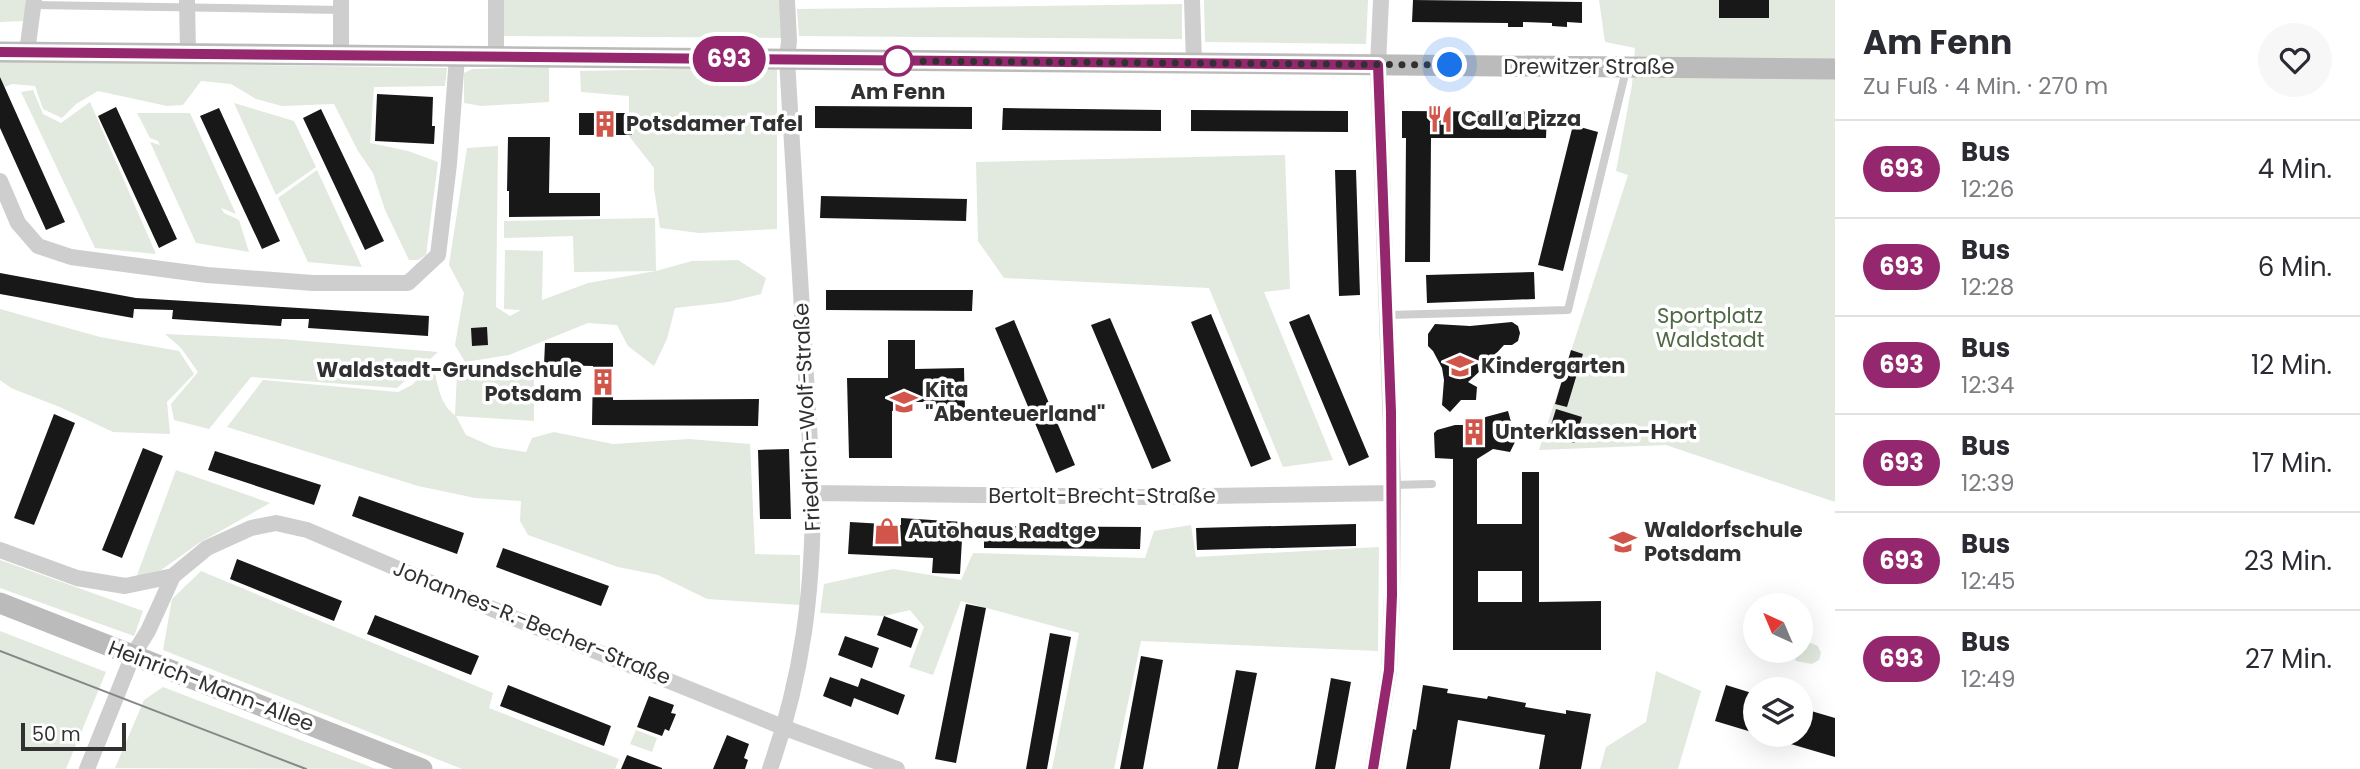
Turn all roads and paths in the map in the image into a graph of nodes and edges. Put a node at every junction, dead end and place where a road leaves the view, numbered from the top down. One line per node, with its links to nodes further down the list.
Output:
1 (496, 0): 13 (street)
2 (787, 0): 14 (street)
3 (1192, 0): 15 (street)
4 (1381, 0): 16 (street)
5 (34, 2): 6 (lane); 9 (street)
6 (187, 3): 7 (lane); 10 (street)
7 (341, 5): 11 (street)
8 (0, 52): 9 (street, Drewitzer Straße)
9 (27, 52): 10 (street, Drewitzer Straße)
10 (188, 53): 11 (street, Drewitzer Straße)
11 (341, 54): 12 (street, Drewitzer Straße)
12 (457, 57): 13 (street, Drewitzer Straße); 19 (street)
13 (496, 57): 14 (street, Drewitzer Straße)
14 (787, 60): 15 (street, Drewitzer Straße); 23 (street, Friedrich-Wolf-Straße)
15 (1194, 63): 16 (street, Drewitzer Straße)
16 (1378, 65): 17 (street, Drewitzer Straße); 20 (street)
17 (1627, 67): 18 (street, Drewitzer Straße); 20 (lane)
18 (1835, 69)
19 (0, 181)
20 (1388, 315): 22 (street)
21 (1432, 484): 22 (lane)
22 (1393, 489): 23 (street, Bertolt-Brecht-Straße); 33 (street)
23 (813, 493): 28 (street, Friedrich-Wolf-Straße)
24 (0, 550): 25 (street, Johannes-R.-Becher-Straße)
25 (173, 576): 27 (street, Johannes-R.-Becher-Straße); 28 (street, Johannes-R.-Becher-Straße)
26 (0, 603): 27 (street, Heinrich-Mann-Allee)
27 (133, 655): 29 (street, Johannes-R.-Becher-Straße); 30 (street, Heinrich-Mann-Allee)
28 (785, 728): 31 (street, Friedrich-Wolf-Straße); 32 (street, Johannes-R.-Becher-Straße)
29 (88, 769)
30 (422, 769)
31 (770, 769)
32 (897, 769)
33 (1373, 769)

